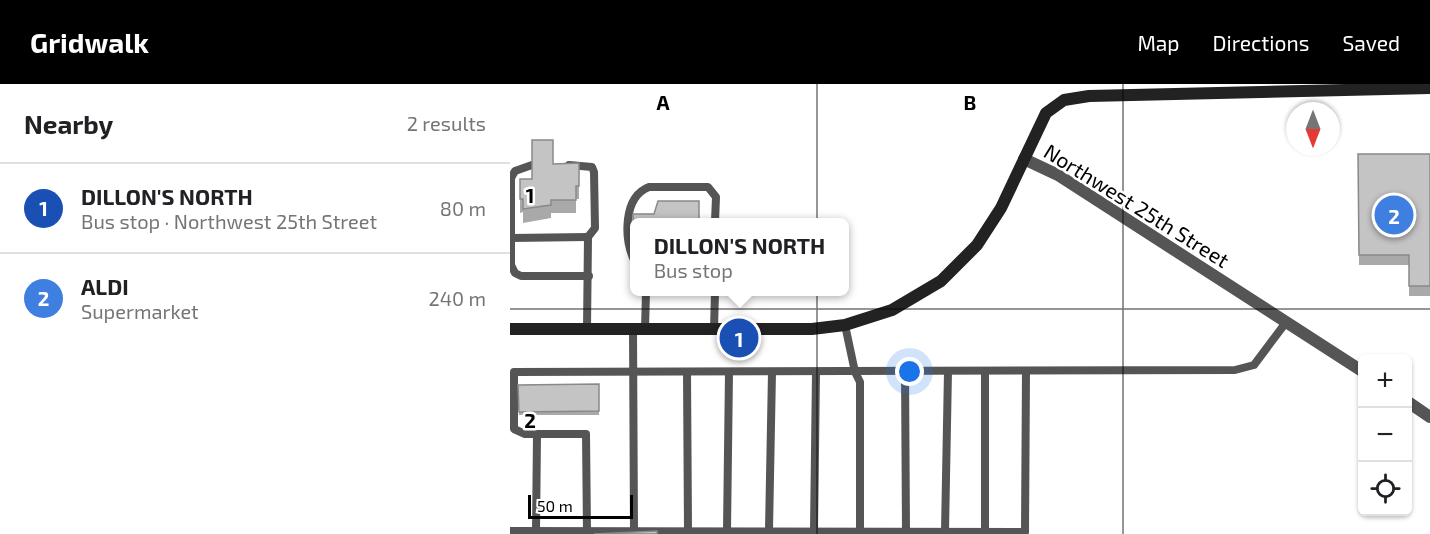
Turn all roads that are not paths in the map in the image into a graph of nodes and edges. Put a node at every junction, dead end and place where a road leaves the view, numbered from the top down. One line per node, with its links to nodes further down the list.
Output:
1 (1430, 88): 2 (street)
2 (1024, 159): 14 (street, Northwest 25th Street); 15 (street, Northwest 25th Street)
3 (532, 165): 9 (lane)
4 (554, 165): 8 (lane)
5 (630, 218): 7 (lane)
6 (630, 218): 10 (lane)
7 (715, 218)
8 (588, 237): 9 (lane); 11 (lane)
9 (511, 238): 11 (lane)
10 (630, 251)
11 (589, 276): 17 (lane)
12 (645, 296): 18 (lane)
13 (715, 296): 19 (lane)
14 (1287, 321): 20 (street, Northwest 25th Street); 25 (lane)
15 (845, 325): 19 (street, Northwest 25th Street); 30 (lane)
16 (510, 329): 17 (street, Northwest 25th Street)
17 (587, 329): 18 (street, Northwest 25th Street)
18 (639, 329): 19 (street, Northwest 25th Street); 21 (lane)
19 (714, 329)
20 (1358, 368)
21 (632, 371): 26 (lane); 33 (lane); 34 (lane)
22 (905, 371): 23 (lane); 30 (lane); 40 (lane)
23 (948, 371): 24 (lane); 41 (lane)
24 (986, 371): 25 (lane); 42 (lane)
25 (1026, 371): 42 (lane)
26 (687, 372): 27 (lane); 35 (lane)
27 (729, 372): 28 (lane); 36 (lane)
28 (772, 372): 29 (lane); 37 (lane)
29 (816, 372): 30 (lane); 38 (lane)
30 (855, 372): 45 (lane)
31 (1412, 405): 32 (street)
32 (1430, 417)
33 (537, 434): 43 (lane); 44 (lane)
34 (634, 530): 35 (lane); 44 (lane)
35 (688, 530): 36 (lane)
36 (727, 530): 37 (lane)
37 (769, 530): 38 (lane)
38 (814, 530): 45 (lane)
39 (510, 531): 46 (lane)
40 (906, 531): 41 (lane); 45 (lane)
41 (945, 531): 42 (lane)
42 (985, 531)
43 (536, 532): 46 (lane); 47 (lane)
44 (586, 532): 47 (lane)
45 (864, 532)
46 (520, 533)
47 (565, 533)

